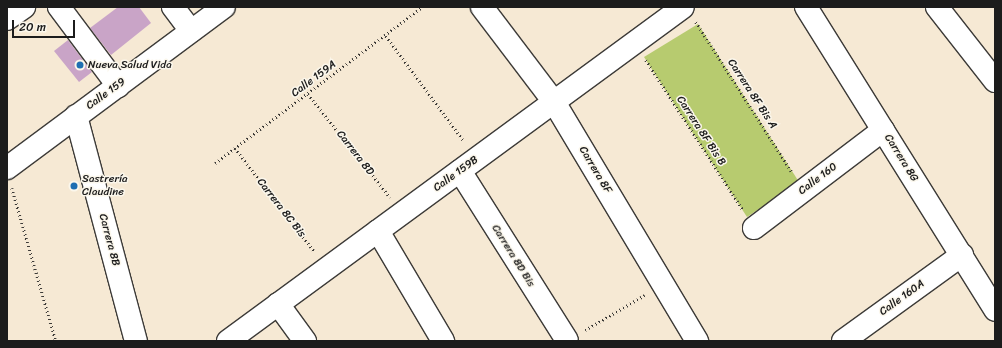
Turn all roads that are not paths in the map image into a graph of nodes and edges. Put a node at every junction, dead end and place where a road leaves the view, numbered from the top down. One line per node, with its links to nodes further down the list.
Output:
1 (24, 7): 9 (street)
2 (59, 7): 12 (street)
3 (173, 7): 10 (street)
4 (224, 7): 10 (street, Calle 159)
5 (482, 7): 13 (street, Carrera 8F)
6 (806, 7): 15 (street, Carrera 8G)
7 (937, 7): 11 (street)
8 (688, 13): 13 (street, Calle 159B)
9 (7, 19)
10 (191, 31): 12 (street, Calle 159)
11 (995, 81)
12 (118, 86): 14 (street, Calle 159)
13 (554, 102): 16 (street, Calle 159B); 28 (street, Carrera 8F)
14 (76, 116): 17 (street, Calle 159); 24 (street, Carrera 8B)
15 (883, 130): 18 (street, Calle 160); 20 (street, Carrera 8G)
16 (469, 164): 19 (street, Calle 159B); 23 (street, Carrera 8D Bis)
17 (9, 176)
18 (754, 228)
19 (378, 231): 21 (street, Calle 159B); 27 (street)
20 (962, 255): 22 (street, Carrera 8G); 29 (street, Calle 160A)
21 (278, 304): 25 (street, Calle 159B); 26 (street)
22 (995, 310)
23 (566, 340)
24 (136, 341)
25 (228, 341)
26 (305, 341)
27 (443, 341)
28 (697, 341)
29 (843, 341)

